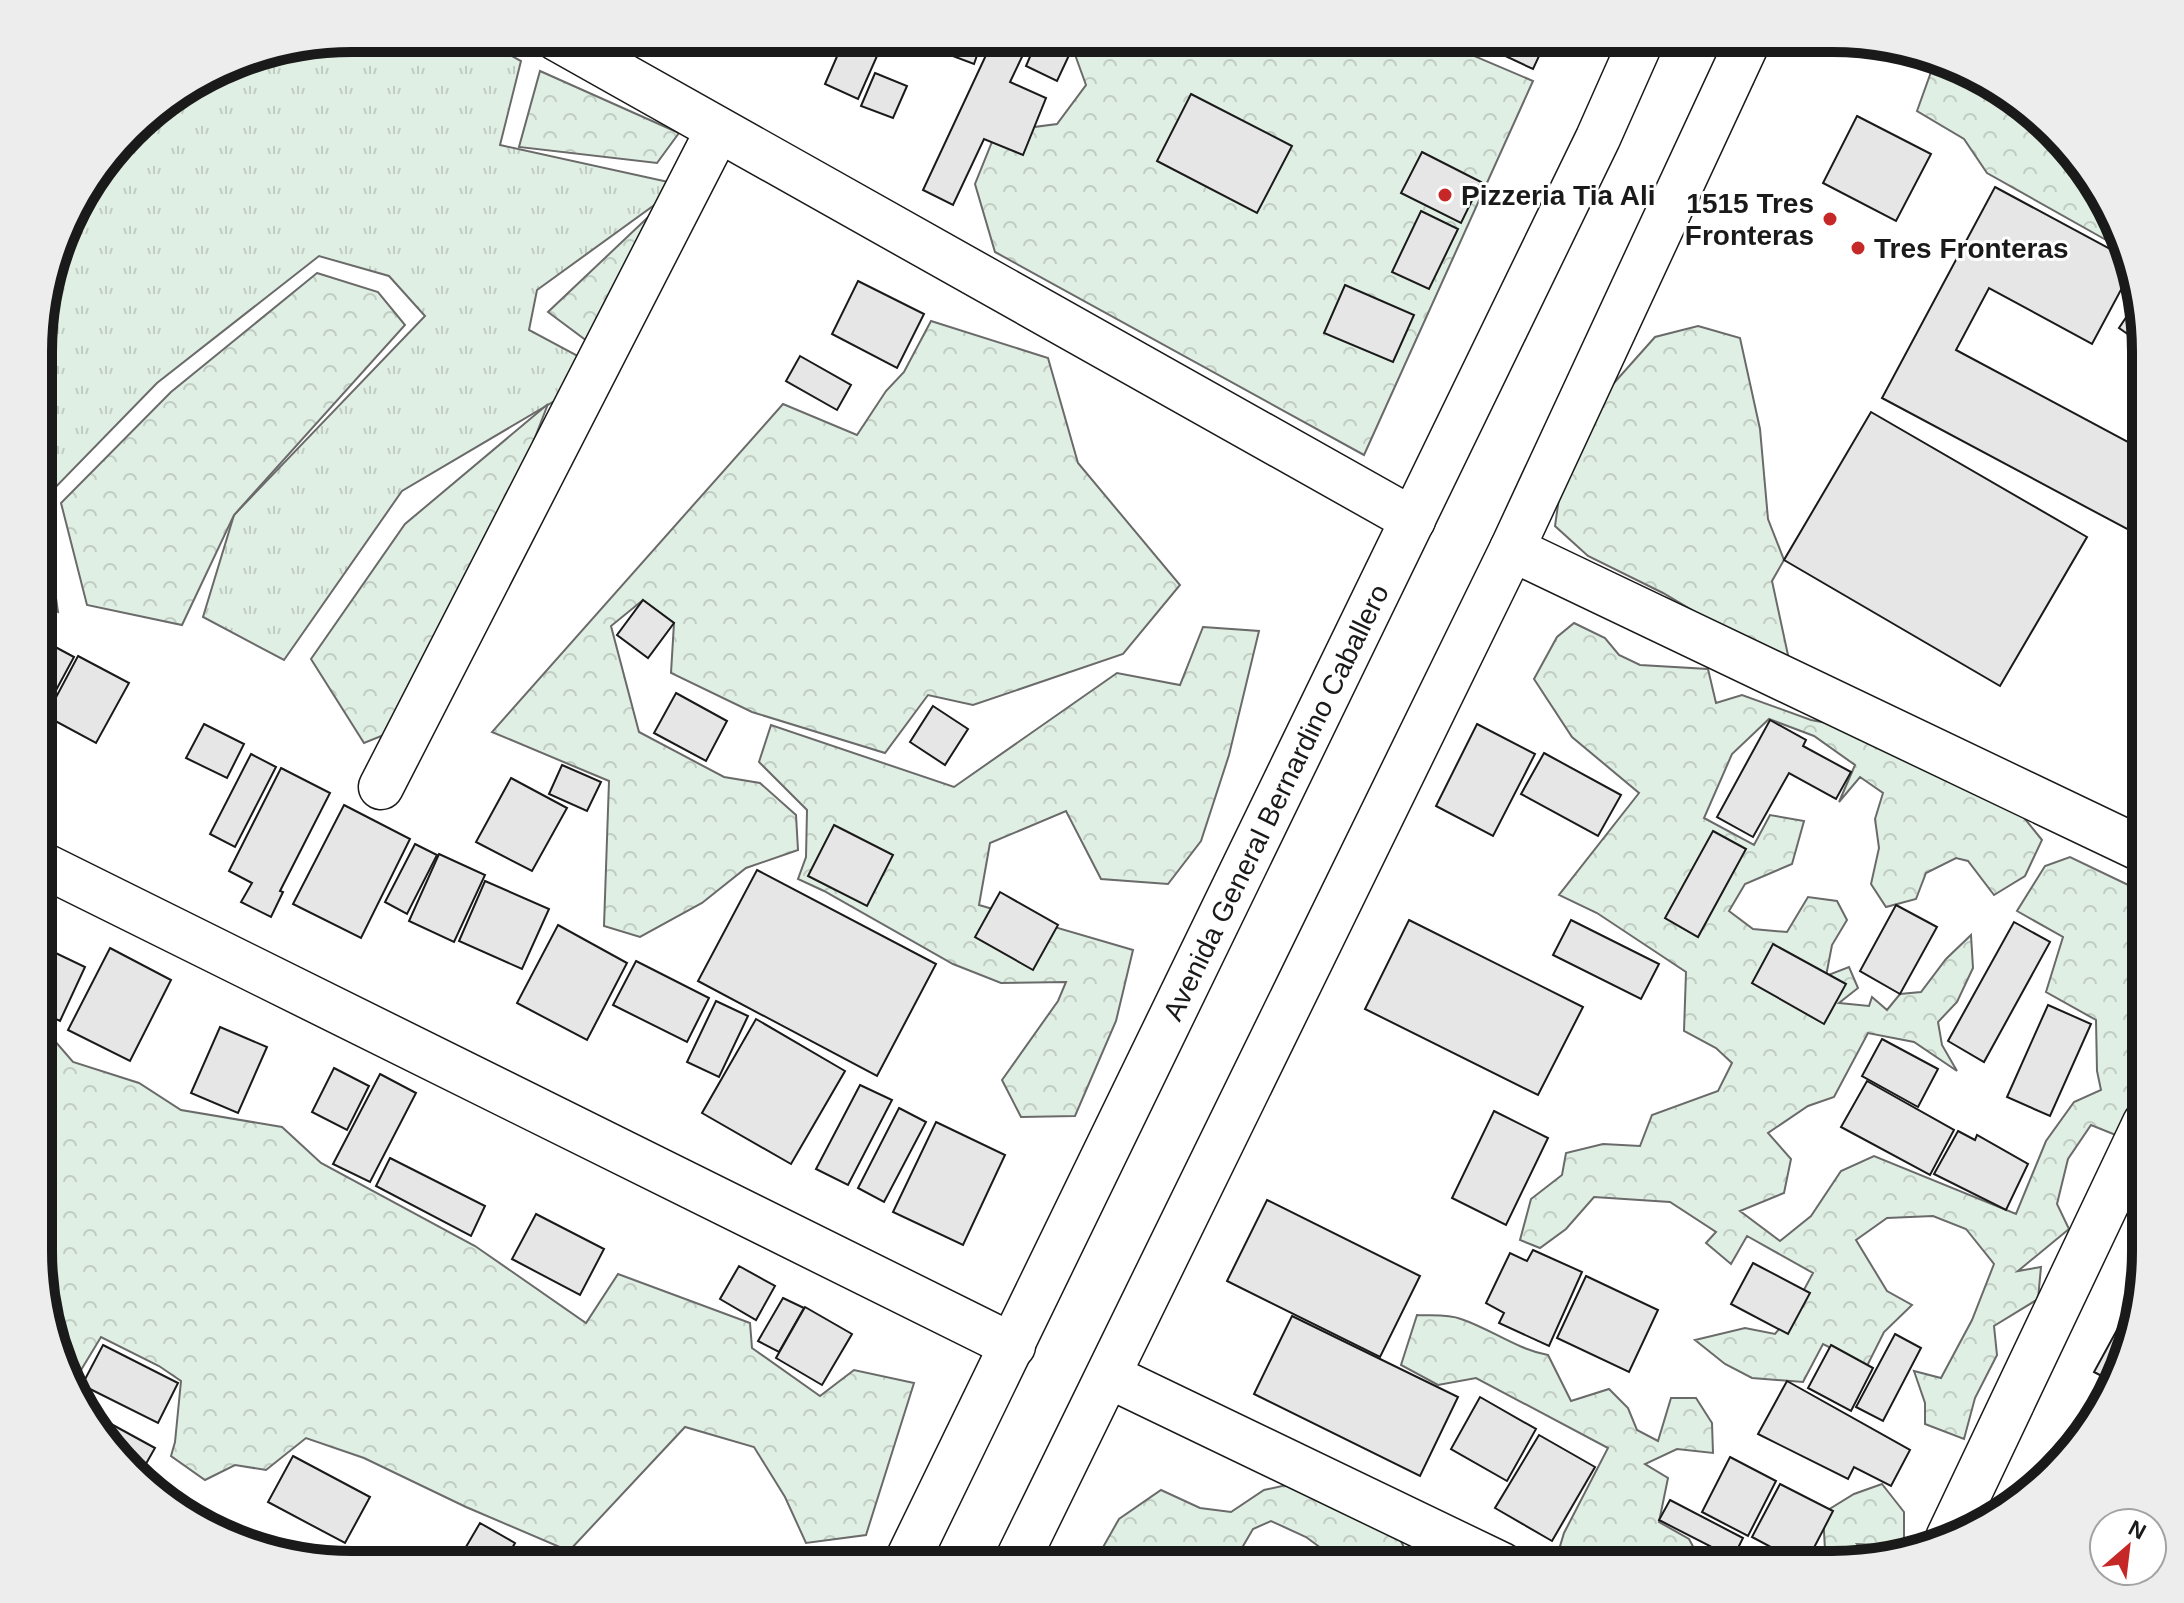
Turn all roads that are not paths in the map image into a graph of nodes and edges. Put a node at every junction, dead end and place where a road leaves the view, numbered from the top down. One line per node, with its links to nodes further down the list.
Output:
1 (581, 52): 4 (street)
2 (1636, 52): 5 (street, Avenida General Bernardino Caballero)
3 (1743, 52): 6 (street)
4 (718, 130): 5 (street); 7 (street)
5 (1413, 520): 11 (street, Avenida General Bernardino Caballero)
6 (1512, 549): 8 (street); 12 (street)
7 (381, 787)
8 (2132, 845)
9 (52, 869): 11 (street)
10 (2132, 1150): 13 (street)
11 (1013, 1346): 14 (street, Avenida General Bernardino Caballero)
12 (1109, 1376): 15 (street); 16 (street)
13 (1954, 1525)
14 (912, 1551)
15 (1022, 1551)
16 (1473, 1551)

